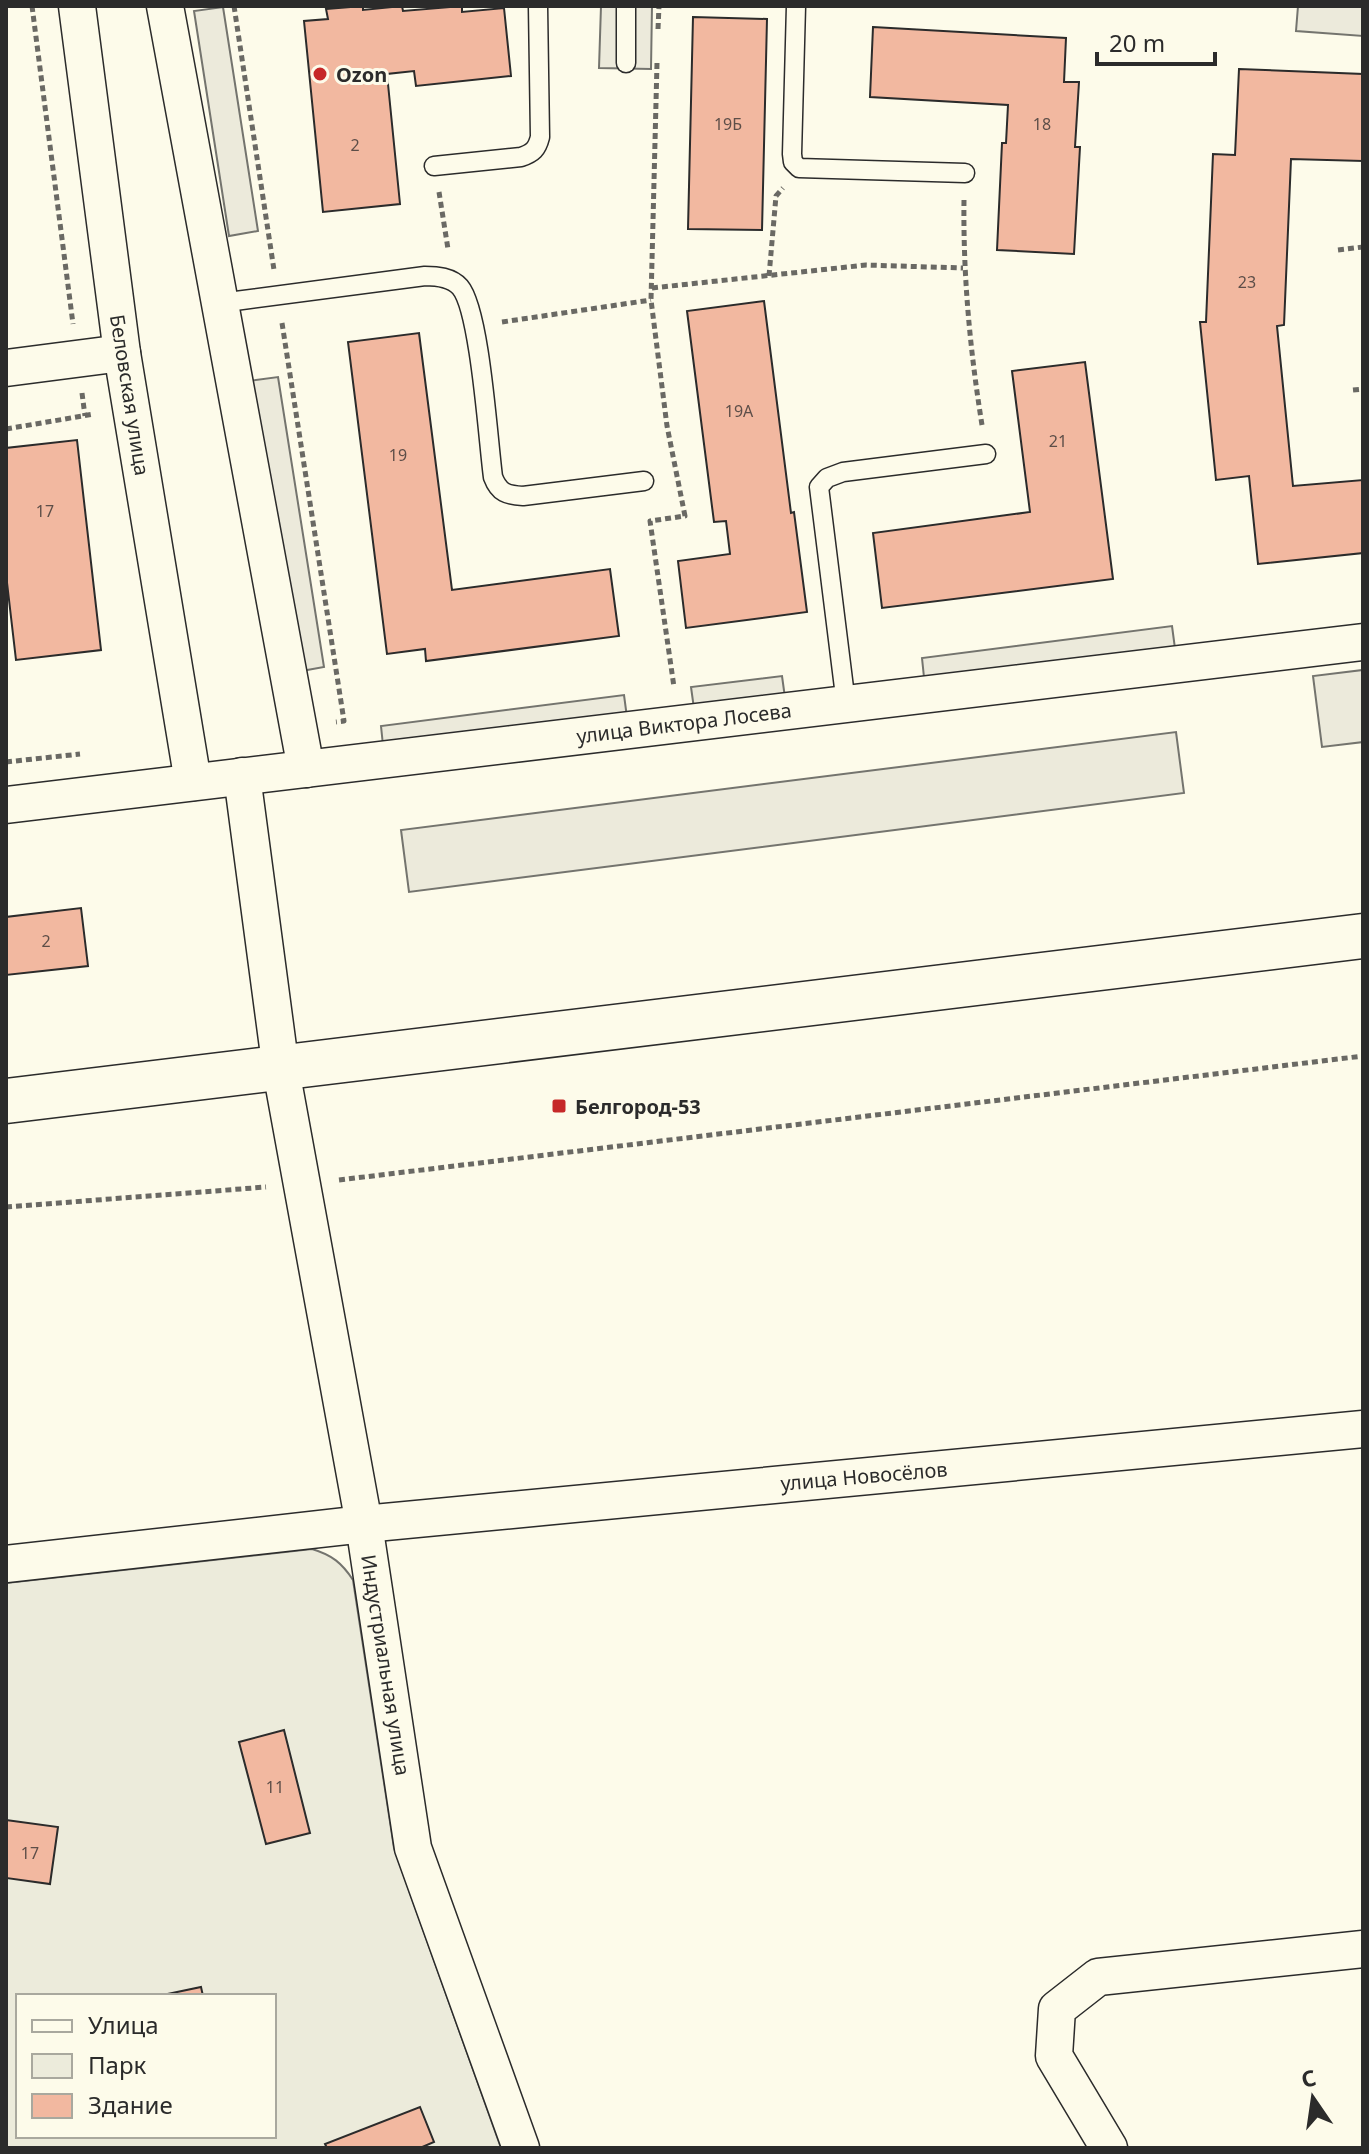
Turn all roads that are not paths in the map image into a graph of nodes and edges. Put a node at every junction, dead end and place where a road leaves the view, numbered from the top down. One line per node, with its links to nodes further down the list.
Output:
1 (77, 6): 10 (street, Беловская улица)
2 (165, 6): 9 (street)
3 (538, 6): 7 (lane)
4 (626, 6): 6 (lane)
5 (796, 6): 8 (lane)
6 (626, 63)
7 (434, 166)
8 (965, 173)
9 (220, 303): 13 (lane); 16 (street)
10 (122, 353): 11 (street); 18 (street, Беловская улица)
11 (6, 368)
12 (986, 454): 15 (lane)
13 (644, 481)
14 (1363, 642): 15 (street, улица Виктора Лосева)
15 (846, 704): 16 (street, улица Виктора Лосева)
16 (306, 769): 17 (street, улица Виктора Лосева)
17 (242, 776): 18 (street, улица Виктора Лосева); 21 (street, Индустриальная улица)
18 (193, 782): 19 (street, улица Виктора Лосева)
19 (6, 805)
20 (1363, 936): 21 (street)
21 (281, 1070): 22 (street); 24 (street, Индустриальная улица)
22 (6, 1101)
23 (1363, 1429): 24 (street, улица Новосёлов)
24 (364, 1524): 25 (street); 27 (street, Индустриальная улица)
25 (6, 1564)
26 (1363, 1949): 28 (street)
27 (521, 2148)
28 (1109, 2148)

